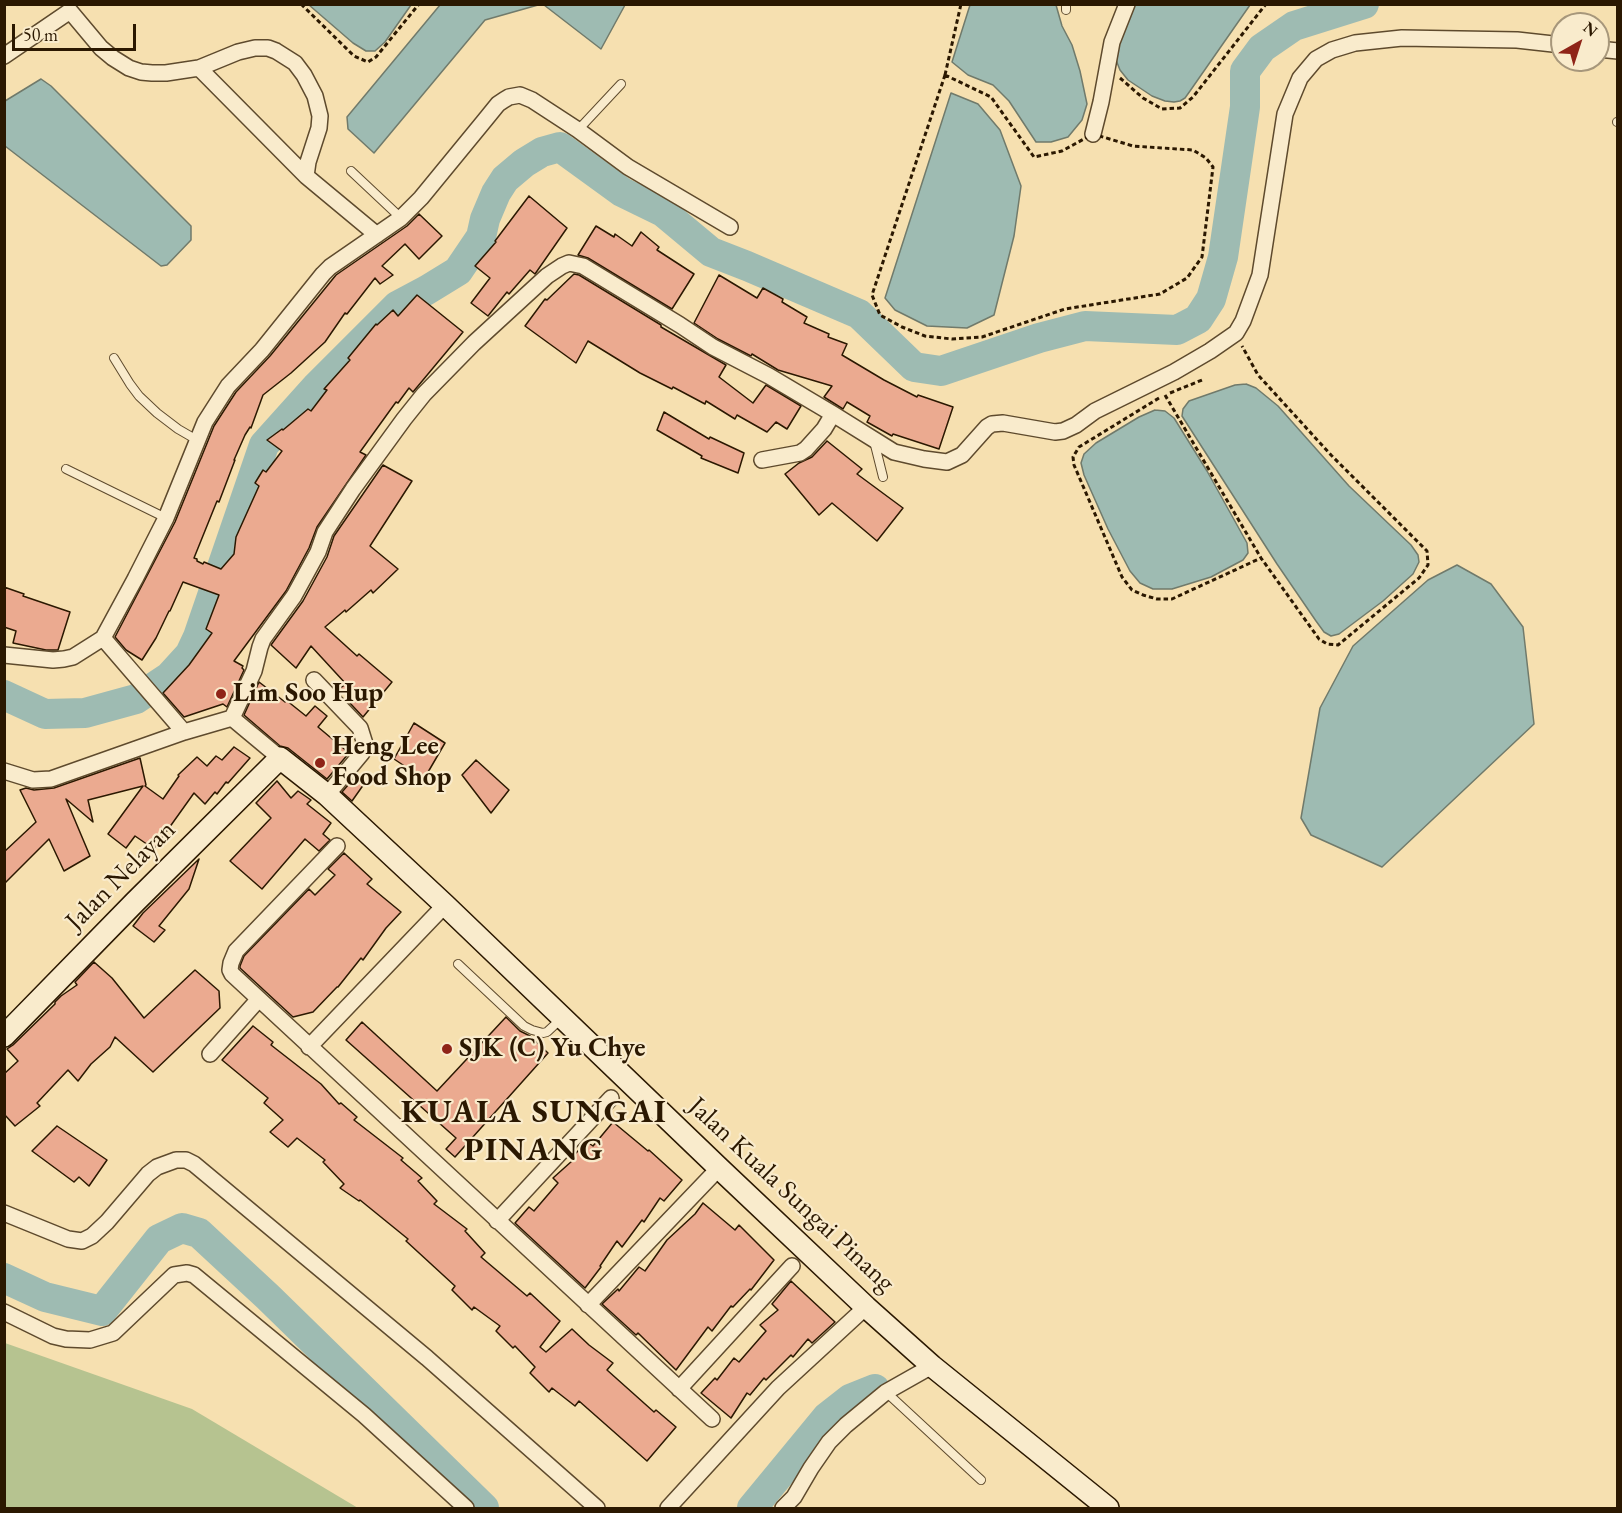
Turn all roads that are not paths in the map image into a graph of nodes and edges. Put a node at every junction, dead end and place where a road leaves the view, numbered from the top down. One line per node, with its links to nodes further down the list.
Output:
1 (1127, 4): 7 (street)
2 (1550, 44): 16 (street)
3 (4, 56): 4 (street)
4 (199, 68): 9 (street); 9 (street)
5 (621, 84): 6 (lane)
6 (578, 130): 10 (street); 11 (street)
7 (1093, 134)
8 (351, 171): 10 (lane)
9 (306, 176): 12 (street)
10 (401, 218): 12 (street)
11 (730, 227)
12 (377, 235): 15 (street)
13 (114, 358): 15 (lane)
14 (833, 414): 16 (street); 17 (street); 24 (street)
15 (197, 440): 20 (street)
16 (874, 440): 19 (lane)
17 (762, 460)
18 (66, 469): 20 (lane)
19 (883, 477)
20 (166, 518): 21 (street)
21 (103, 638): 22 (street); 25 (street)
22 (4, 655)
23 (314, 680): 28 (street)
24 (232, 718): 25 (street); 26 (street, Jalan Kuala Sungai Pinang)
25 (180, 727): 27 (street)
26 (280, 758): 28 (street, Jalan Kuala Sungai Pinang); 34 (street, Jalan Nelayan)
27 (4, 771)
28 (327, 795): 30 (street, Jalan Kuala Sungai Pinang)
29 (337, 846): 32 (street)
30 (446, 905): 33 (street, Jalan Kuala Sungai Pinang); 35 (street)
31 (458, 964): 33 (lane)
32 (258, 1000): 35 (street); 36 (street)
33 (564, 1017): 38 (street, Jalan Kuala Sungai Pinang)
34 (4, 1036)
35 (309, 1047): 40 (street)
36 (210, 1054)
37 (610, 1098): 40 (street)
38 (719, 1168): 42 (street); 43 (street, Jalan Kuala Sungai Pinang)
39 (4, 1213): 52 (street)
40 (497, 1221): 42 (street)
41 (792, 1266): 46 (street)
42 (588, 1305): 46 (street)
43 (866, 1307): 45 (street, Jalan Kuala Sungai Pinang); 53 (street)
44 (4, 1312): 51 (street)
45 (932, 1366): 47 (street); 54 (street, Jalan Kuala Sungai Pinang)
46 (680, 1389): 48 (street)
47 (886, 1392): 49 (lane); 50 (street)
48 (712, 1419)
49 (981, 1480)
50 (787, 1505)
51 (466, 1509)
52 (597, 1509)
53 (668, 1509)
54 (1108, 1509)

